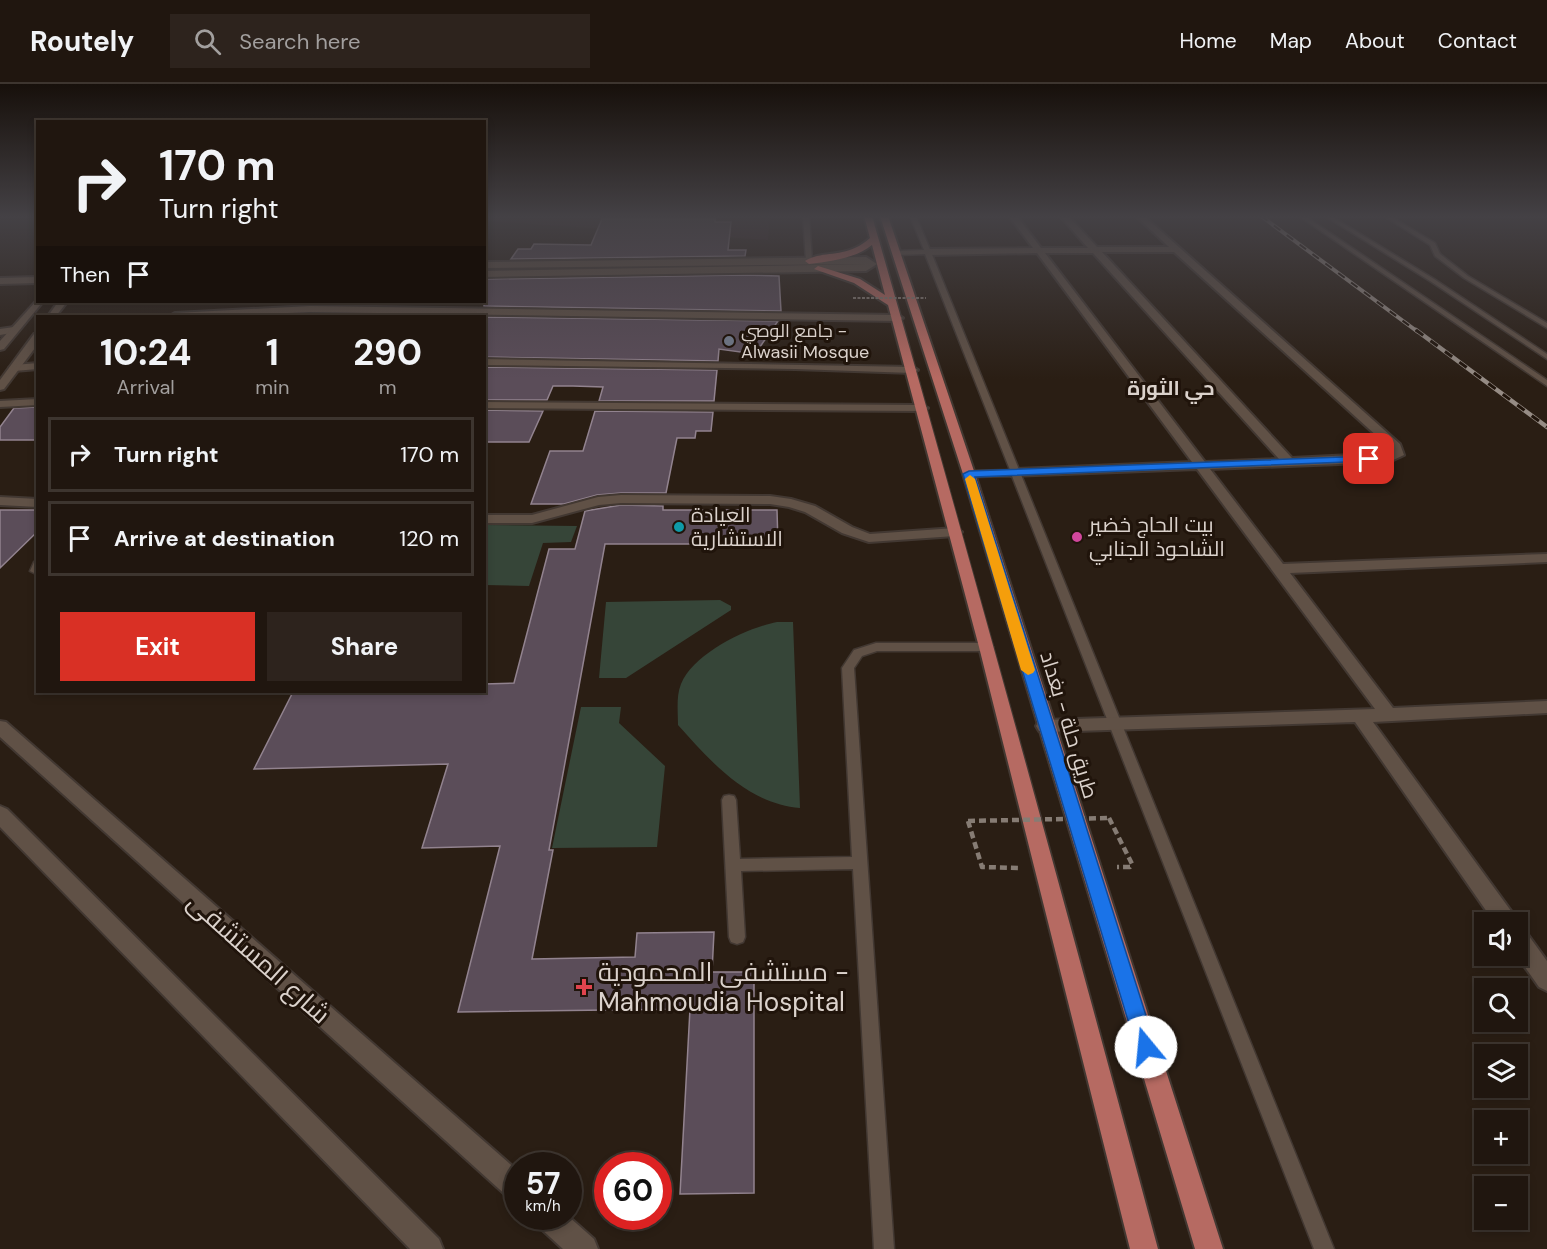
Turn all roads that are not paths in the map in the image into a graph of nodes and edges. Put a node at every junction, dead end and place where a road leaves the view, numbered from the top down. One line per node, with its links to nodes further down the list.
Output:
1 (727, 270): 14 (street)
2 (822, 270): 19 (main road)
3 (884, 270): 19 (main road)
4 (904, 270): 41 (main road, طريق حلة - بغداد)
5 (935, 270): 40 (lane)
6 (1055, 270): 39 (street)
7 (1114, 270): 38 (street)
8 (1201, 270): 38 (street)
9 (1381, 270): 32 (lane)
10 (1416, 270): 27 (lane)
11 (1457, 270): 22 (lane)
12 (0, 272): 13 (street)
13 (36, 272)
14 (486, 274)
15 (36, 280): 16 (street)
16 (0, 281)
17 (37, 303): 23 (street)
18 (61, 303): 20 (street)
19 (896, 311): 21 (street); 31 (main road)
20 (52, 315)
21 (194, 315)
22 (1547, 326)
23 (14, 330): 24 (street); 26 (street)
24 (0, 332)
25 (36, 339): 30 (street)
26 (0, 347)
27 (1547, 357)
28 (486, 362): 31 (street)
29 (36, 366): 30 (street)
30 (14, 368): 33 (street)
31 (913, 370): 37 (main road)
32 (1547, 384)
33 (0, 387)
34 (36, 402): 35 (street)
35 (0, 404)
36 (486, 405): 37 (street)
37 (922, 408): 45 (main road)
38 (1289, 462): 39 (street)
39 (1201, 467): 40 (street); 47 (street)
40 (1015, 473): 41 (lane); 52 (lane)
41 (969, 474): 53 (main road, طريق حلة - بغداد)
42 (0, 501): 43 (street)
43 (36, 503)
44 (486, 519): 45 (street)
45 (955, 532): 48 (main road)
46 (1547, 558): 47 (street)
47 (1279, 569): 50 (street)
48 (987, 647): 57 (lane); 68 (main road)
49 (1547, 707): 50 (street)
50 (1387, 713): 51 (street)
51 (1360, 716): 52 (street); 59 (street)
52 (1115, 724): 53 (street); 70 (lane)
53 (1045, 726): 69 (main road, طريق حلة - بغداد)
54 (0, 728): 63 (street, شارع المستشفى)
55 (729, 800): 58 (lane)
56 (2, 821): 65 (street)
57 (860, 863): 58 (lane); 67 (lane)
58 (733, 865): 60 (lane)
59 (1499, 912)
60 (738, 937)
61 (1528, 953): 62 (street)
62 (1547, 980)
63 (504, 1178)
64 (563, 1230): 66 (street)
65 (429, 1249)
66 (584, 1249)
67 (884, 1249)
68 (1144, 1249)
69 (1209, 1249)
70 (1324, 1249)

